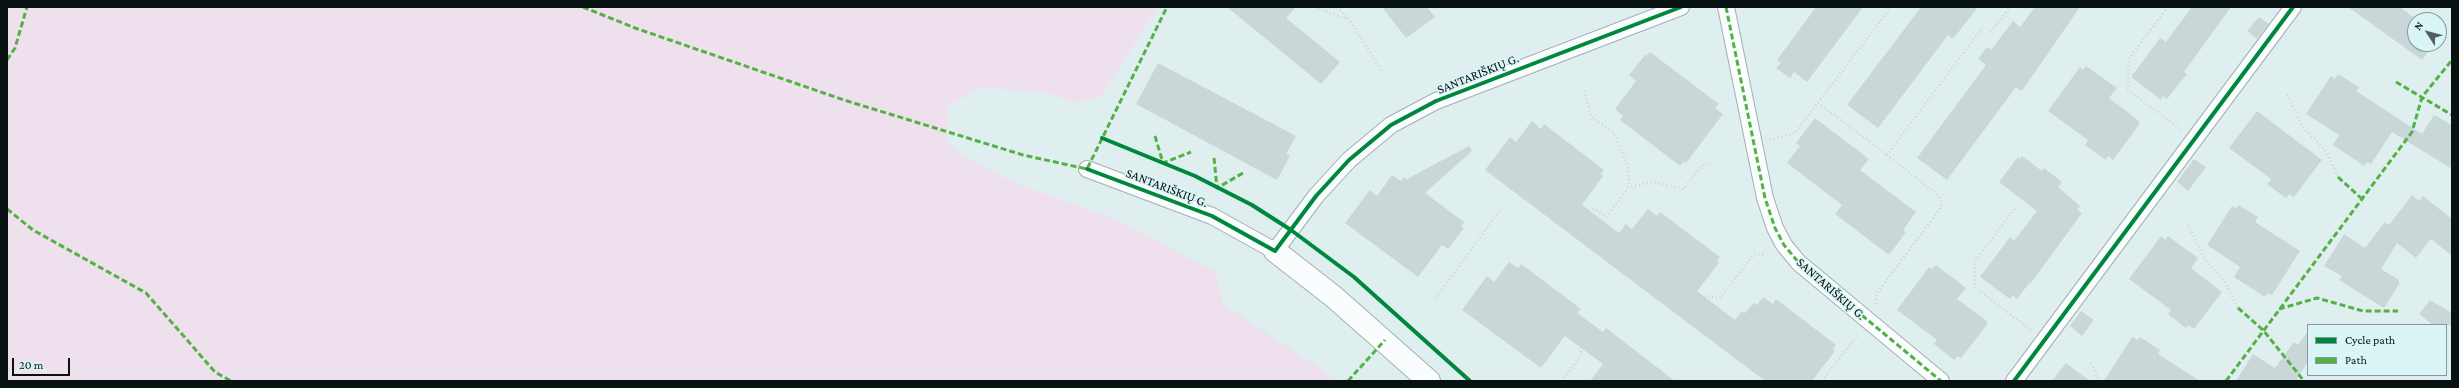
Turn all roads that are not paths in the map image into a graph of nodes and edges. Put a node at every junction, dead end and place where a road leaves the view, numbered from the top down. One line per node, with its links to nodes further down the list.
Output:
1 (1681, 7): 5 (street, SANTARIŠKIŲ G.)
2 (1726, 7): 7 (street, SANTARIŠKIŲ G.)
3 (2293, 7): 8 (street)
4 (1087, 169): 5 (street, SANTARIŠKIŲ G.)
5 (1275, 251): 6 (main road, SANTARIŠKIŲ G.)
6 (1429, 381)
7 (1941, 381)
8 (2014, 381)

